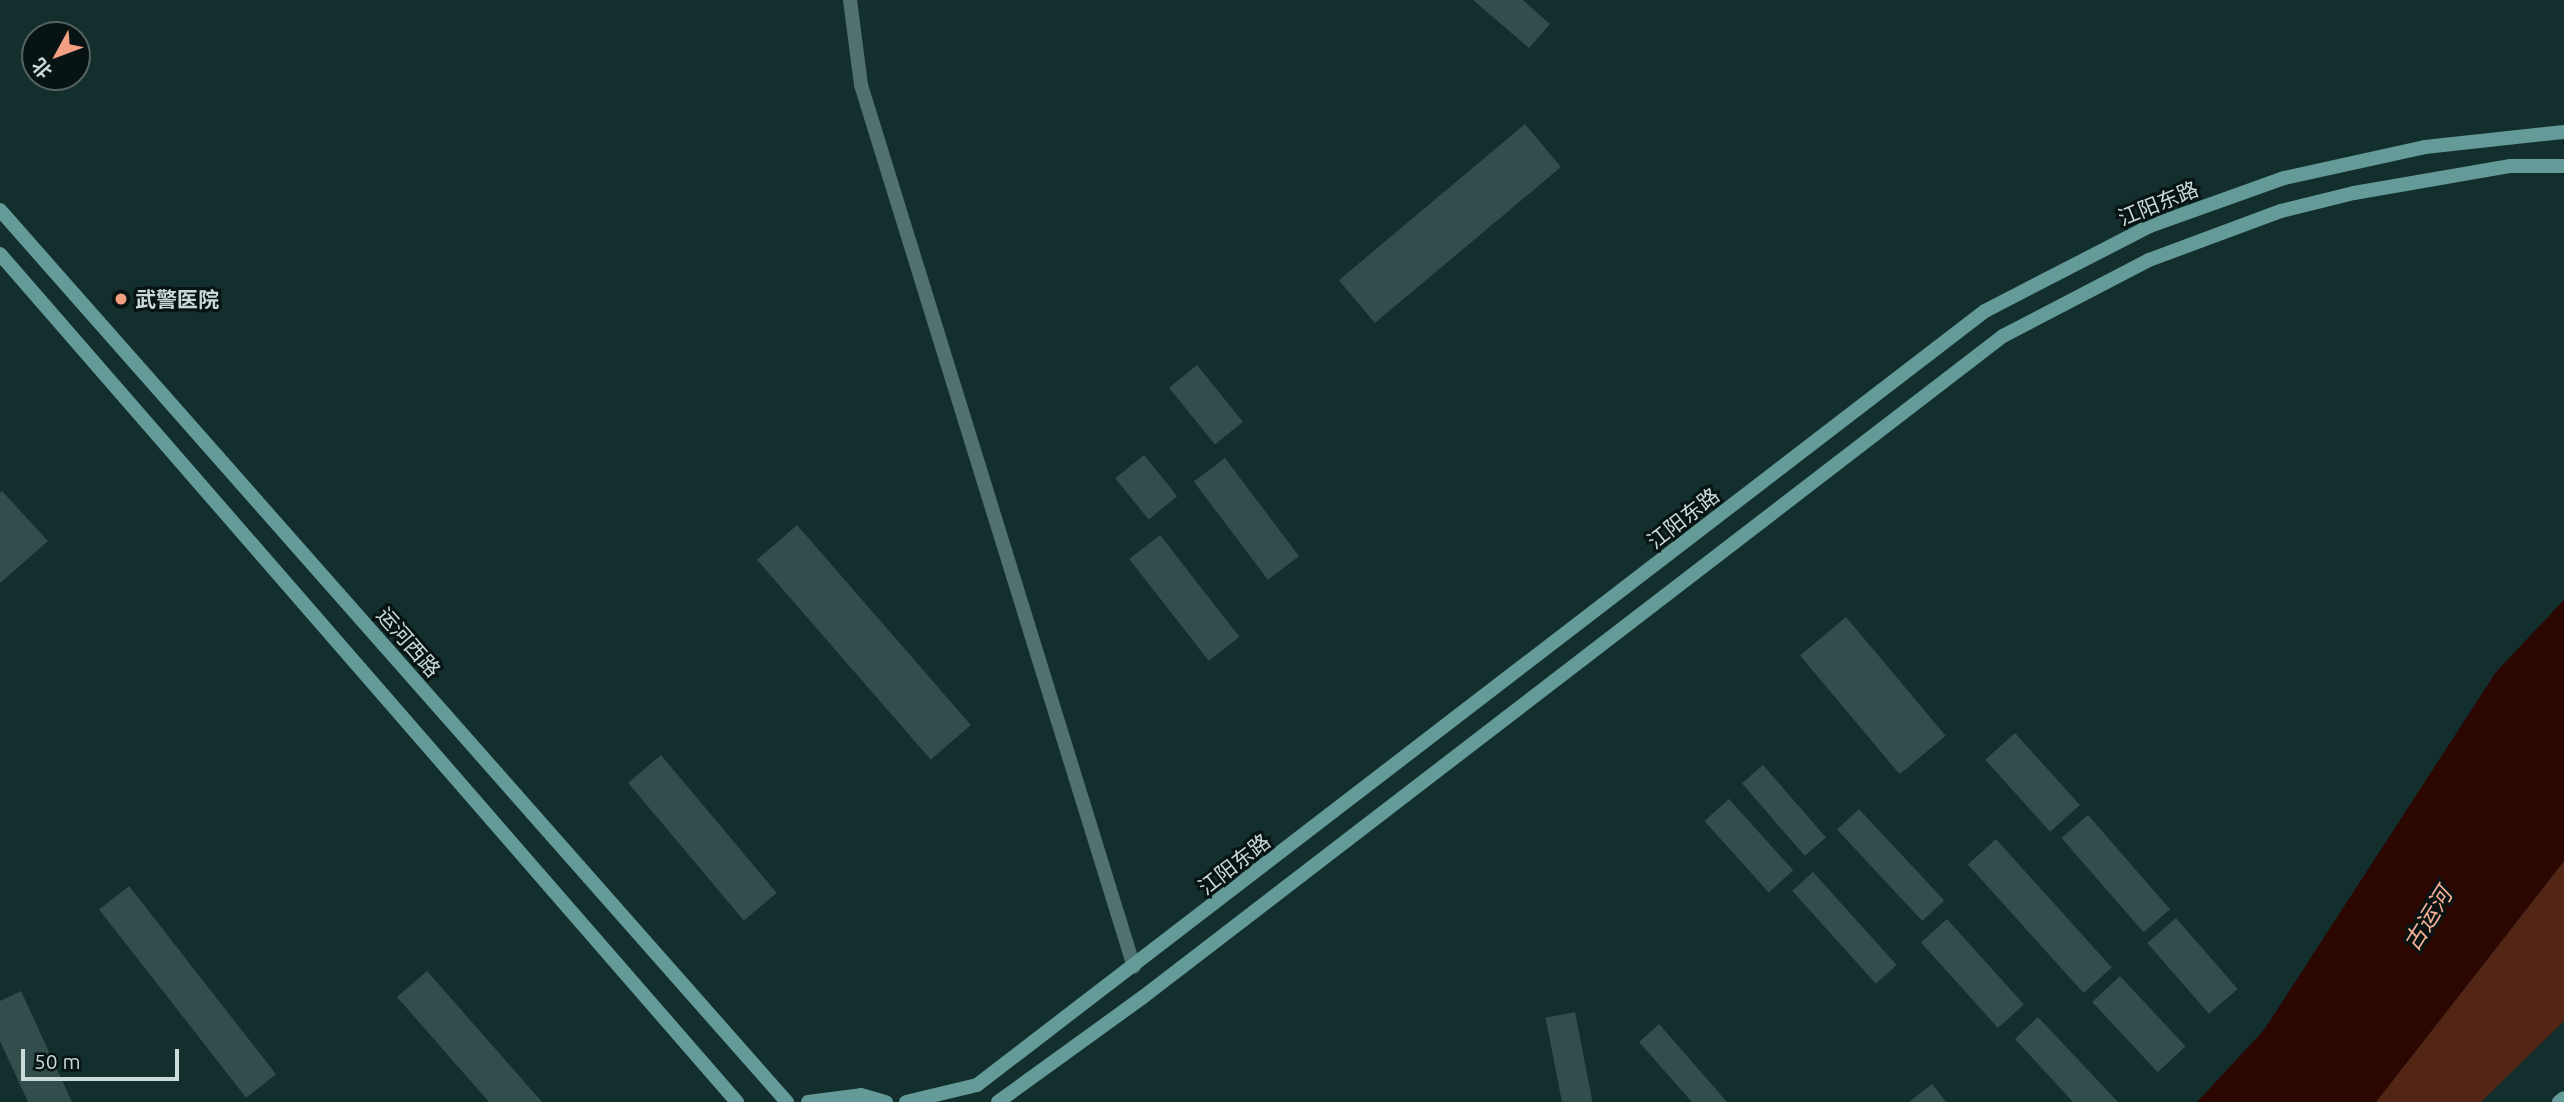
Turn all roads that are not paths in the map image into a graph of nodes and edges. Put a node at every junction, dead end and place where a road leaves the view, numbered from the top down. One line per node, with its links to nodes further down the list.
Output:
1 (850, 0): 6 (street)
2 (2564, 132): 6 (main road, 江阳东路)
3 (2564, 166): 13 (main road)
4 (0, 210): 9 (main road, 运河西路)
5 (0, 254): 8 (main road)
6 (1135, 967): 12 (main road, 江阳东路)
7 (2564, 1098): 14 (main road)
8 (737, 1102)
9 (786, 1102)
10 (807, 1102): 11 (main road)
11 (886, 1102)
12 (906, 1102)
13 (998, 1102)
14 (2559, 1102)

